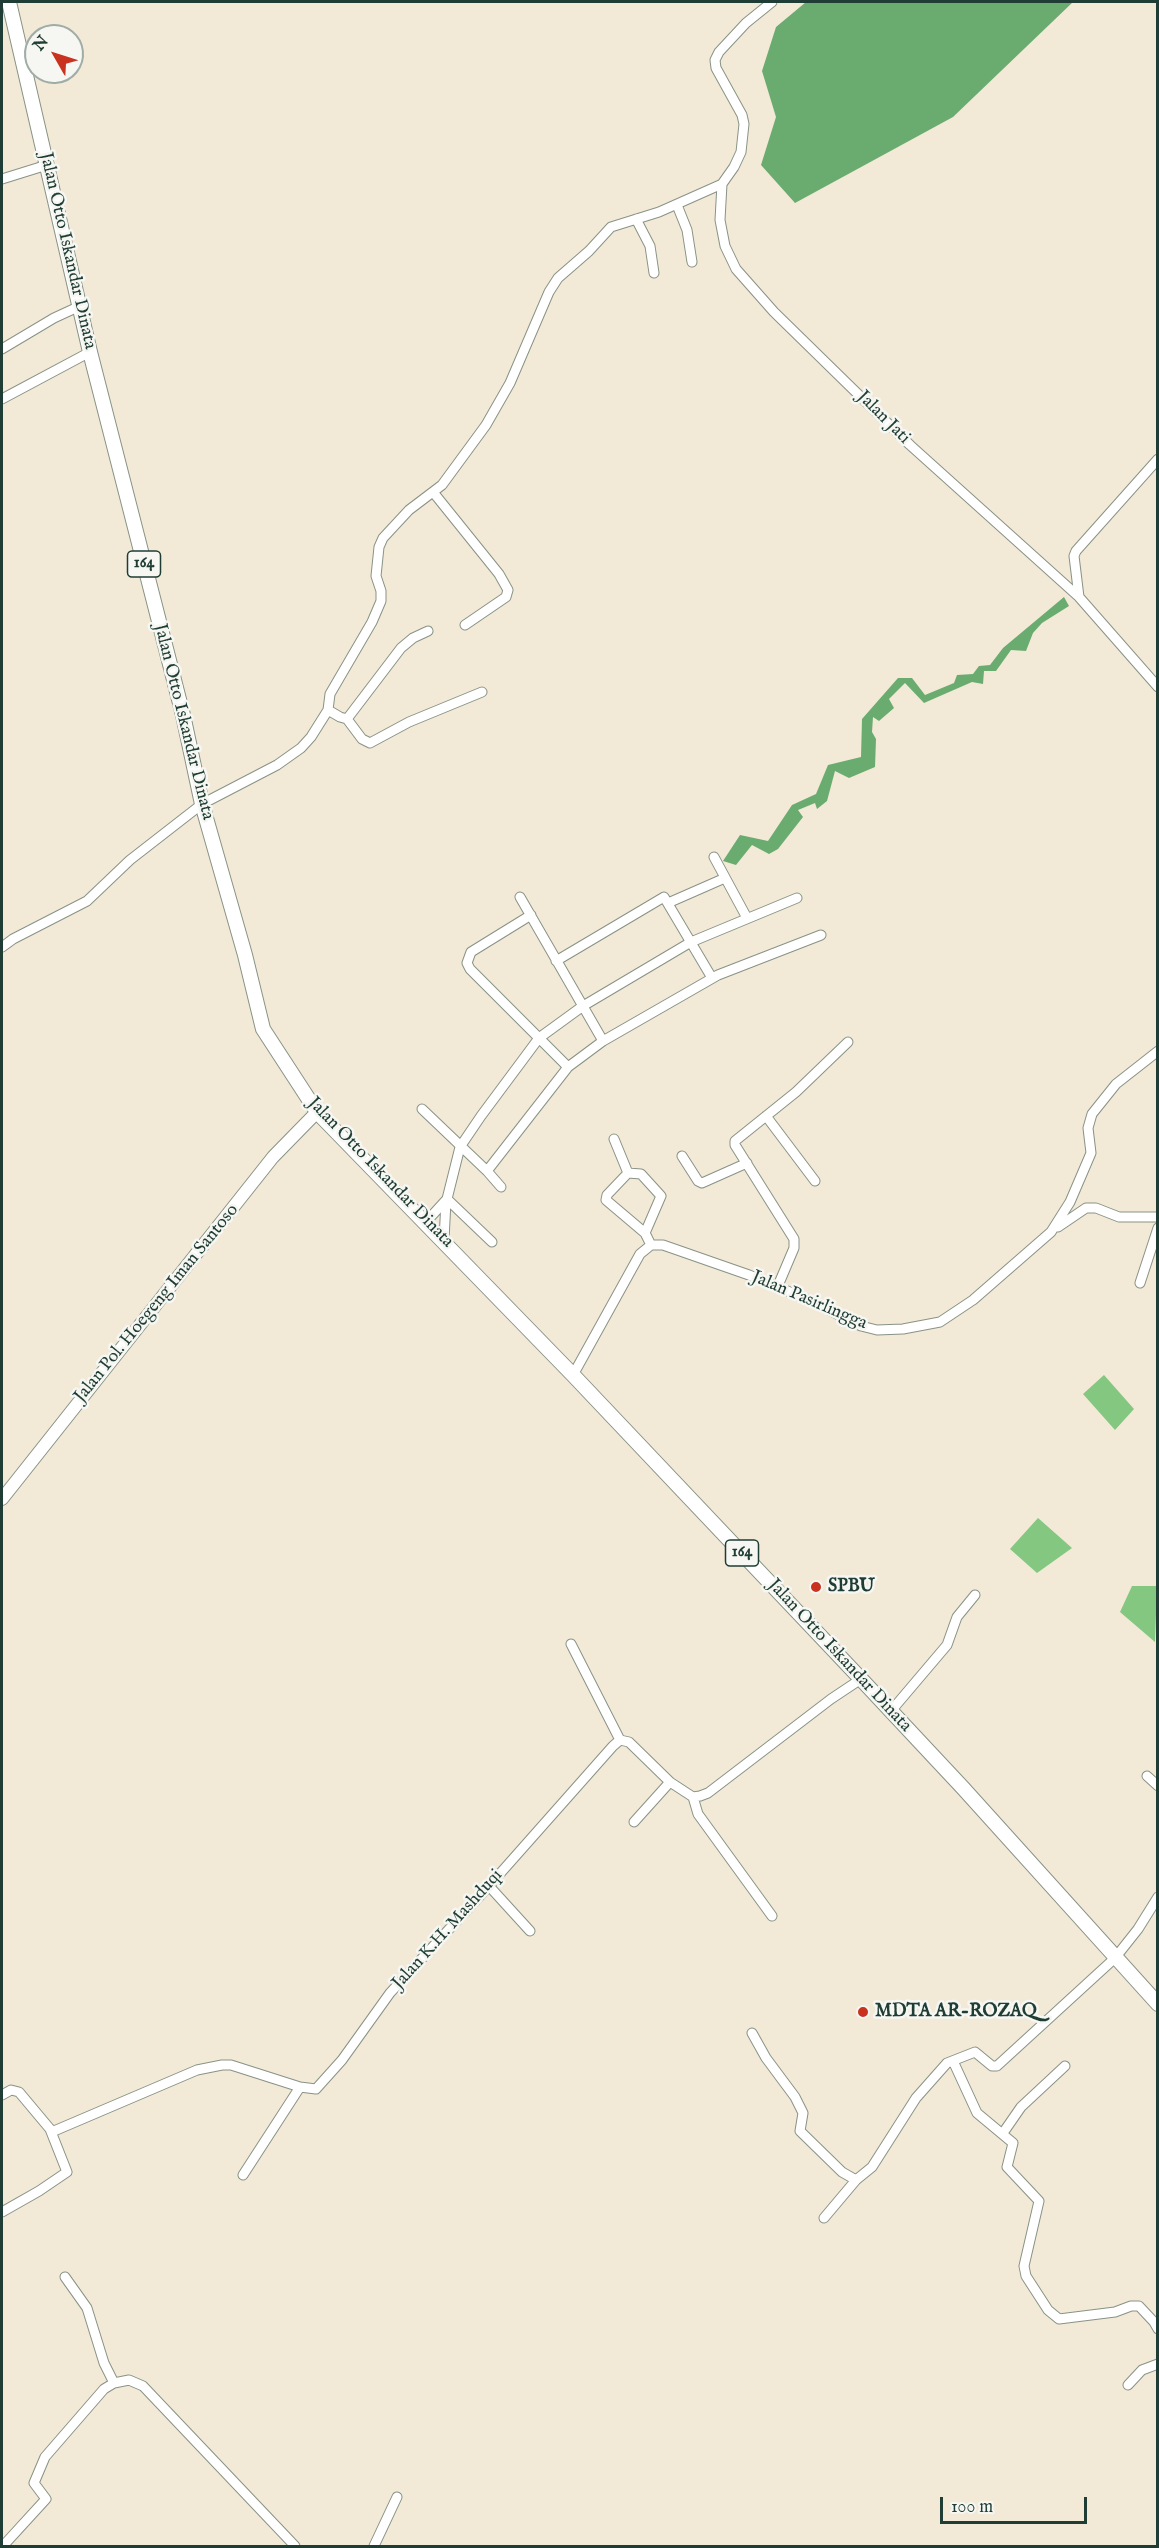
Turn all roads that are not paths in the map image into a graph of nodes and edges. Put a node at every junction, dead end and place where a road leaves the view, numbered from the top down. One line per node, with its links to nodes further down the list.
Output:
1 (10, 2): 3 (main road, Jalan Otto Iskandar Dinata / 164)
2 (772, 2): 5 (street, Jalan Jati)
3 (47, 165): 4 (street); 10 (main road, Jalan Otto Iskandar Dinata / 164)
4 (2, 178)
5 (722, 184): 6 (street); 16 (street, Jalan Jati)
6 (677, 205): 7 (street); 8 (street)
7 (636, 219): 9 (street); 15 (street)
8 (692, 262)
9 (654, 273)
10 (80, 306): 11 (street); 12 (main road, Jalan Otto Iskandar Dinata / 164)
11 (2, 348)
12 (90, 352): 13 (street); 23 (main road, Jalan Otto Iskandar Dinata / 164)
13 (2, 399)
14 (1158, 459): 16 (street)
15 (433, 492): 17 (street); 21 (street)
16 (1075, 595): 19 (street, Jalan Jati)
17 (465, 625)
18 (428, 631): 22 (street)
19 (1158, 687)
20 (482, 692): 22 (street)
21 (328, 710): 22 (street); 23 (street)
22 (347, 719)
23 (202, 804): 33 (street); 43 (main road, Jalan Otto Iskandar Dinata / 164)
24 (714, 857): 25 (street)
25 (725, 878): 28 (street); 30 (street)
26 (520, 897): 29 (street)
27 (797, 898): 30 (street)
28 (668, 903): 32 (street); 34 (street)
29 (531, 915): 34 (street); 37 (street)
30 (747, 918): 32 (street)
31 (821, 935): 35 (street)
32 (692, 942): 35 (street); 36 (street)
33 (2, 947)
34 (556, 961): 36 (street)
35 (712, 978): 38 (street)
36 (583, 1006): 37 (street); 38 (street)
37 (539, 1038): 41 (street); 46 (street)
38 (603, 1041): 41 (street)
39 (848, 1042): 44 (street)
40 (1158, 1051): 57 (street, Jalan Pasirlingga)
41 (568, 1067): 49 (street)
42 (422, 1109): 46 (street)
43 (317, 1112): 55 (main road, Jalan Otto Iskandar Dinata / 164); 65 (street, Jalan Pol. Hoegeng Iman Santoso)
44 (766, 1116): 48 (street); 51 (street)
45 (614, 1139): 50 (street)
46 (460, 1147): 49 (street); 53 (street)
47 (682, 1156): 48 (street)
48 (747, 1163): 63 (street)
49 (487, 1171): 52 (street)
50 (628, 1173): 58 (street); 58 (street)
51 (815, 1180)
52 (501, 1187)
53 (447, 1200): 55 (street); 59 (street); 60 (street)
54 (1158, 1217): 57 (street)
55 (426, 1222): 59 (main road, Jalan Otto Iskandar Dinata / 164)
56 (1158, 1228): 62 (street)
57 (1051, 1232): 63 (street, Jalan Pasirlingga)
58 (645, 1233): 61 (street)
59 (444, 1240): 64 (main road, Jalan Otto Iskandar Dinata / 164)
60 (492, 1242)
61 (651, 1245): 63 (street, Jalan Pasirlingga); 64 (street)
62 (1140, 1283)
63 (777, 1288)
64 (573, 1375): 68 (main road, Jalan Otto Iskandar Dinata / 164)
65 (2, 1499)
66 (975, 1595): 69 (street)
67 (571, 1644): 70 (street)
68 (861, 1679): 69 (main road, Jalan Otto Iskandar Dinata / 164); 74 (street)
69 (891, 1711): 80 (main road, Jalan Otto Iskandar Dinata / 164)
70 (620, 1740): 72 (street); 76 (street, Jalan K.H. Mashduqi)
71 (1147, 1776): 73 (street)
72 (670, 1782): 74 (street); 75 (street)
73 (1158, 1786)
74 (693, 1797): 78 (street)
75 (634, 1822)
76 (489, 1886): 79 (street); 85 (street, Jalan K.H. Mashduqi)
77 (1158, 1897): 80 (street)
78 (771, 1916)
79 (530, 1931)
80 (1115, 1958): 81 (main road, Jalan Otto Iskandar Dinata / 164); 83 (street)
81 (1158, 2004)
82 (752, 2033): 90 (street)
83 (953, 2061): 88 (street); 90 (street)
84 (1065, 2066): 88 (street)
85 (300, 2087): 87 (street); 89 (street)
86 (2, 2095): 87 (street)
87 (50, 2129): 91 (street)
88 (1003, 2133): 94 (street)
89 (243, 2175)
90 (856, 2180): 92 (street)
91 (2, 2212)
92 (824, 2218)
93 (65, 2277): 96 (street)
94 (1158, 2329)
95 (1158, 2364): 97 (street)
96 (114, 2383): 99 (street); 100 (street)
97 (1128, 2385)
98 (397, 2497): 101 (street)
99 (3, 2547)
100 (295, 2547)
101 (374, 2547)

